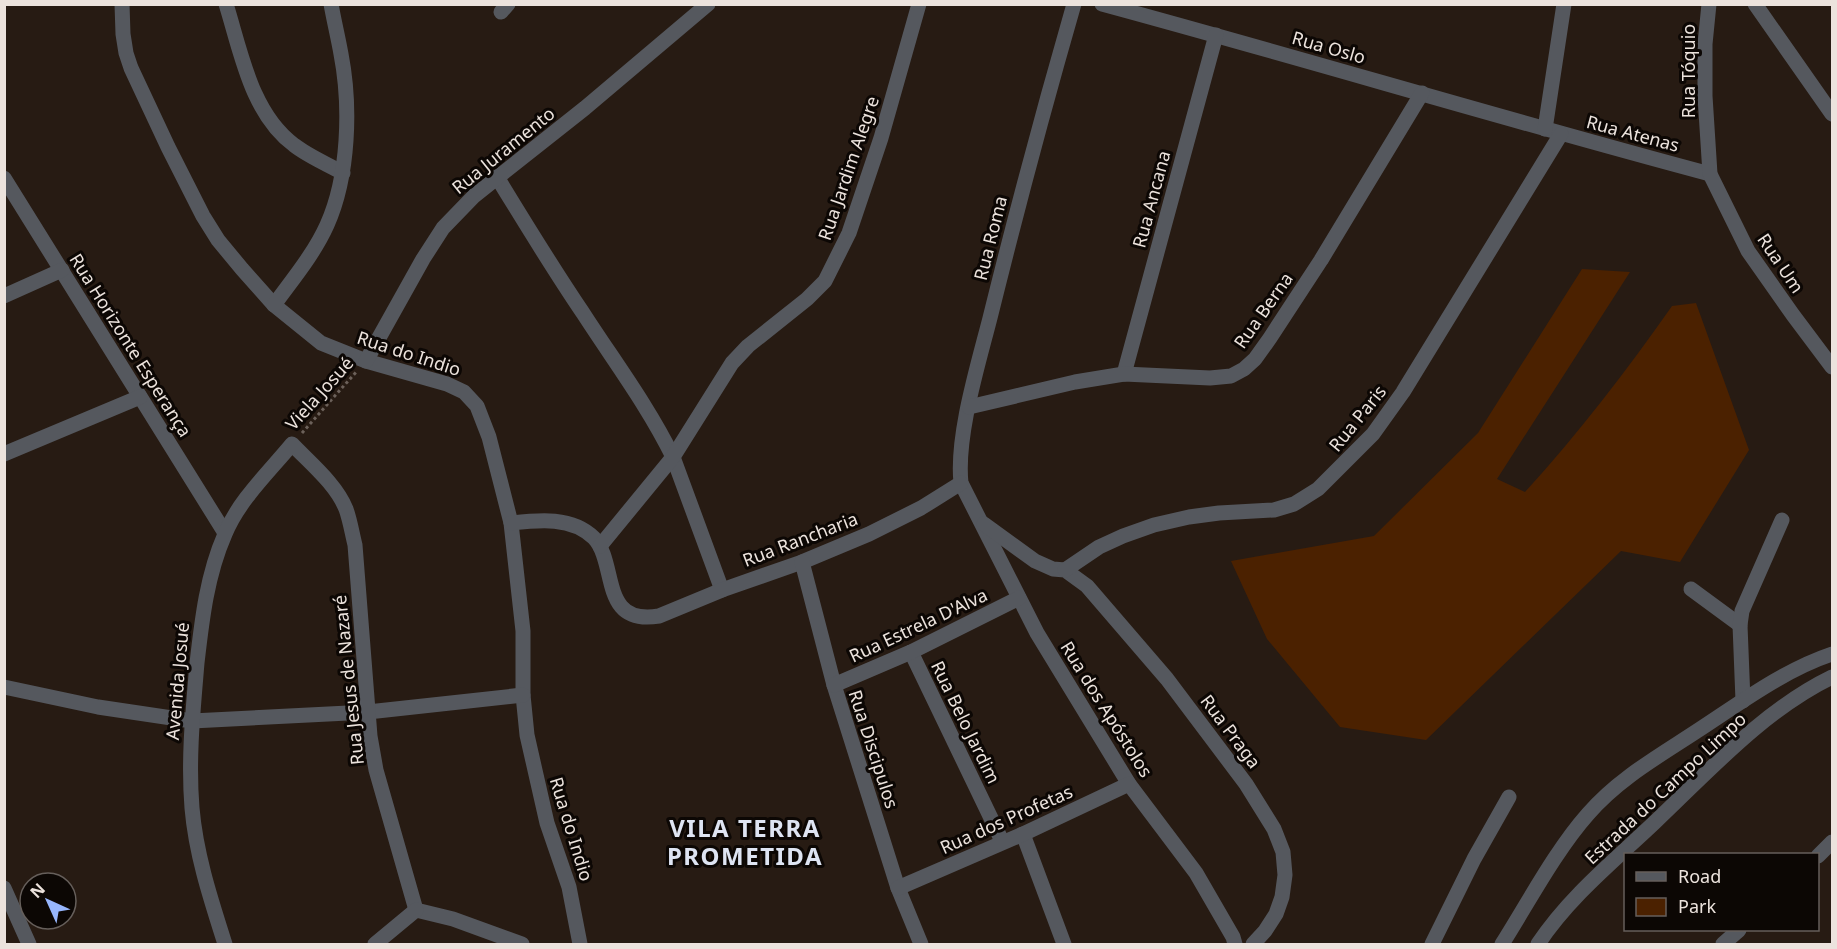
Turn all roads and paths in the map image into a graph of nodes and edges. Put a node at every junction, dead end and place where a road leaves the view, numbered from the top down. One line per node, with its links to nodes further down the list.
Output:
1 (122, 4): 22 (street, Rua do Indio)
2 (226, 4): 16 (street)
3 (331, 4): 16 (street)
4 (708, 4): 18 (street, Rua Juramento)
5 (919, 4): 30 (street, Rua Jardim Alegre)
6 (1074, 4): 27 (street, Rua Roma)
7 (1102, 4): 11 (street, Rua Oslo)
8 (1564, 4): 14 (street)
9 (1709, 4): 17 (street, Rua Tóquio)
10 (1755, 4): 13 (street)
11 (1216, 35): 12 (street, Rua Oslo); 25 (street, Rua Ancana)
12 (1422, 93): 14 (street, Rua Oslo); 25 (street, Rua Berna)
13 (1833, 114)
14 (1545, 129): 15 (street, Rua Atenas)
15 (1561, 134): 17 (street, Rua Atenas); 38 (street, Rua Paris)
16 (342, 173): 22 (street)
17 (1710, 174): 24 (street, Rua Um)
18 (497, 177): 23 (street, Rua Juramento); 30 (street)
19 (4, 178): 20 (street, Rua Horizonte Esperança)
20 (62, 270): 21 (street); 26 (street, Rua Horizonte Esperança)
21 (4, 296)
22 (274, 305): 23 (street, Rua do Indio)
23 (366, 361): 28 (path, Viela Josué); 34 (street, Rua do Indio)
24 (1833, 367)
25 (1124, 374): 27 (street, Rua Berna)
26 (140, 397): 29 (street); 35 (street, Rua Horizonte Esperança)
27 (969, 407): 31 (street, Rua Roma)
28 (292, 444): 35 (street, Avenida Josué); 52 (street, Rua Jesus de Nazaré)
29 (4, 454)
30 (674, 457): 36 (street, Rua Jardim Alegre); 39 (street)
31 (961, 483): 33 (street, Rua dos Apóstolos); 37 (street, Rua Rancharia)
32 (1782, 520): 42 (street)
33 (981, 522): 38 (street, Rua Praga); 41 (street, Rua dos Apóstolos)
34 (511, 523): 36 (street); 50 (street, Rua do Indio)
35 (225, 533): 53 (street, Avenida Josué)
36 (600, 546): 39 (street, Rua Rancharia)
37 (802, 562): 39 (street, Rua Rancharia); 47 (street, Rua Discipulos)
38 (1065, 570): 72 (street, Rua Praga)
39 (722, 590)
40 (1691, 590): 42 (street)
41 (1018, 598): 43 (street, Rua Estrela D'Alva); 54 (street, Rua dos Apóstolos)
42 (1740, 625): 51 (street)
43 (911, 652): 47 (street, Rua Estrela D'Alva); 57 (street, Rua Belo Jardim)
44 (1833, 654): 45 (street, Estrada do Campo Limpo)
45 (1806, 664): 48 (street); 51 (street, Estrada do Campo Limpo)
46 (1833, 677): 48 (street, Estrada do Campo Limpo)
47 (834, 686): 61 (street, Rua Discipulos)
48 (1813, 686): 75 (street, Estrada do Campo Limpo)
49 (4, 687): 53 (street)
50 (523, 695): 52 (street); 68 (street, Rua do Indio)
51 (1743, 701): 74 (street, Estrada do Campo Limpo)
52 (368, 712): 53 (street); 62 (street, Rua Jesus de Nazaré)
53 (192, 721): 65 (street, Avenida Josué)
54 (1129, 784): 56 (street, Rua dos Profetas); 71 (street, Rua dos Apóstolos)
55 (1509, 797): 73 (street)
56 (1023, 834): 57 (street, Rua dos Profetas); 70 (street)
57 (1002, 841): 61 (street, Rua dos Profetas)
58 (1833, 842): 59 (street)
59 (1819, 855)
60 (4, 888): 64 (street)
61 (898, 888): 69 (street, Rua Discipulos)
62 (416, 910): 66 (street); 67 (street)
63 (1738, 931): 76 (street)
64 (29, 945)
65 (225, 945)
66 (375, 945)
67 (522, 945)
68 (580, 945)
69 (921, 945)
70 (1064, 945)
71 (1234, 945)
72 (1253, 945)
73 (1432, 945)
74 (1502, 945)
75 (1538, 945)
76 (1724, 945)

